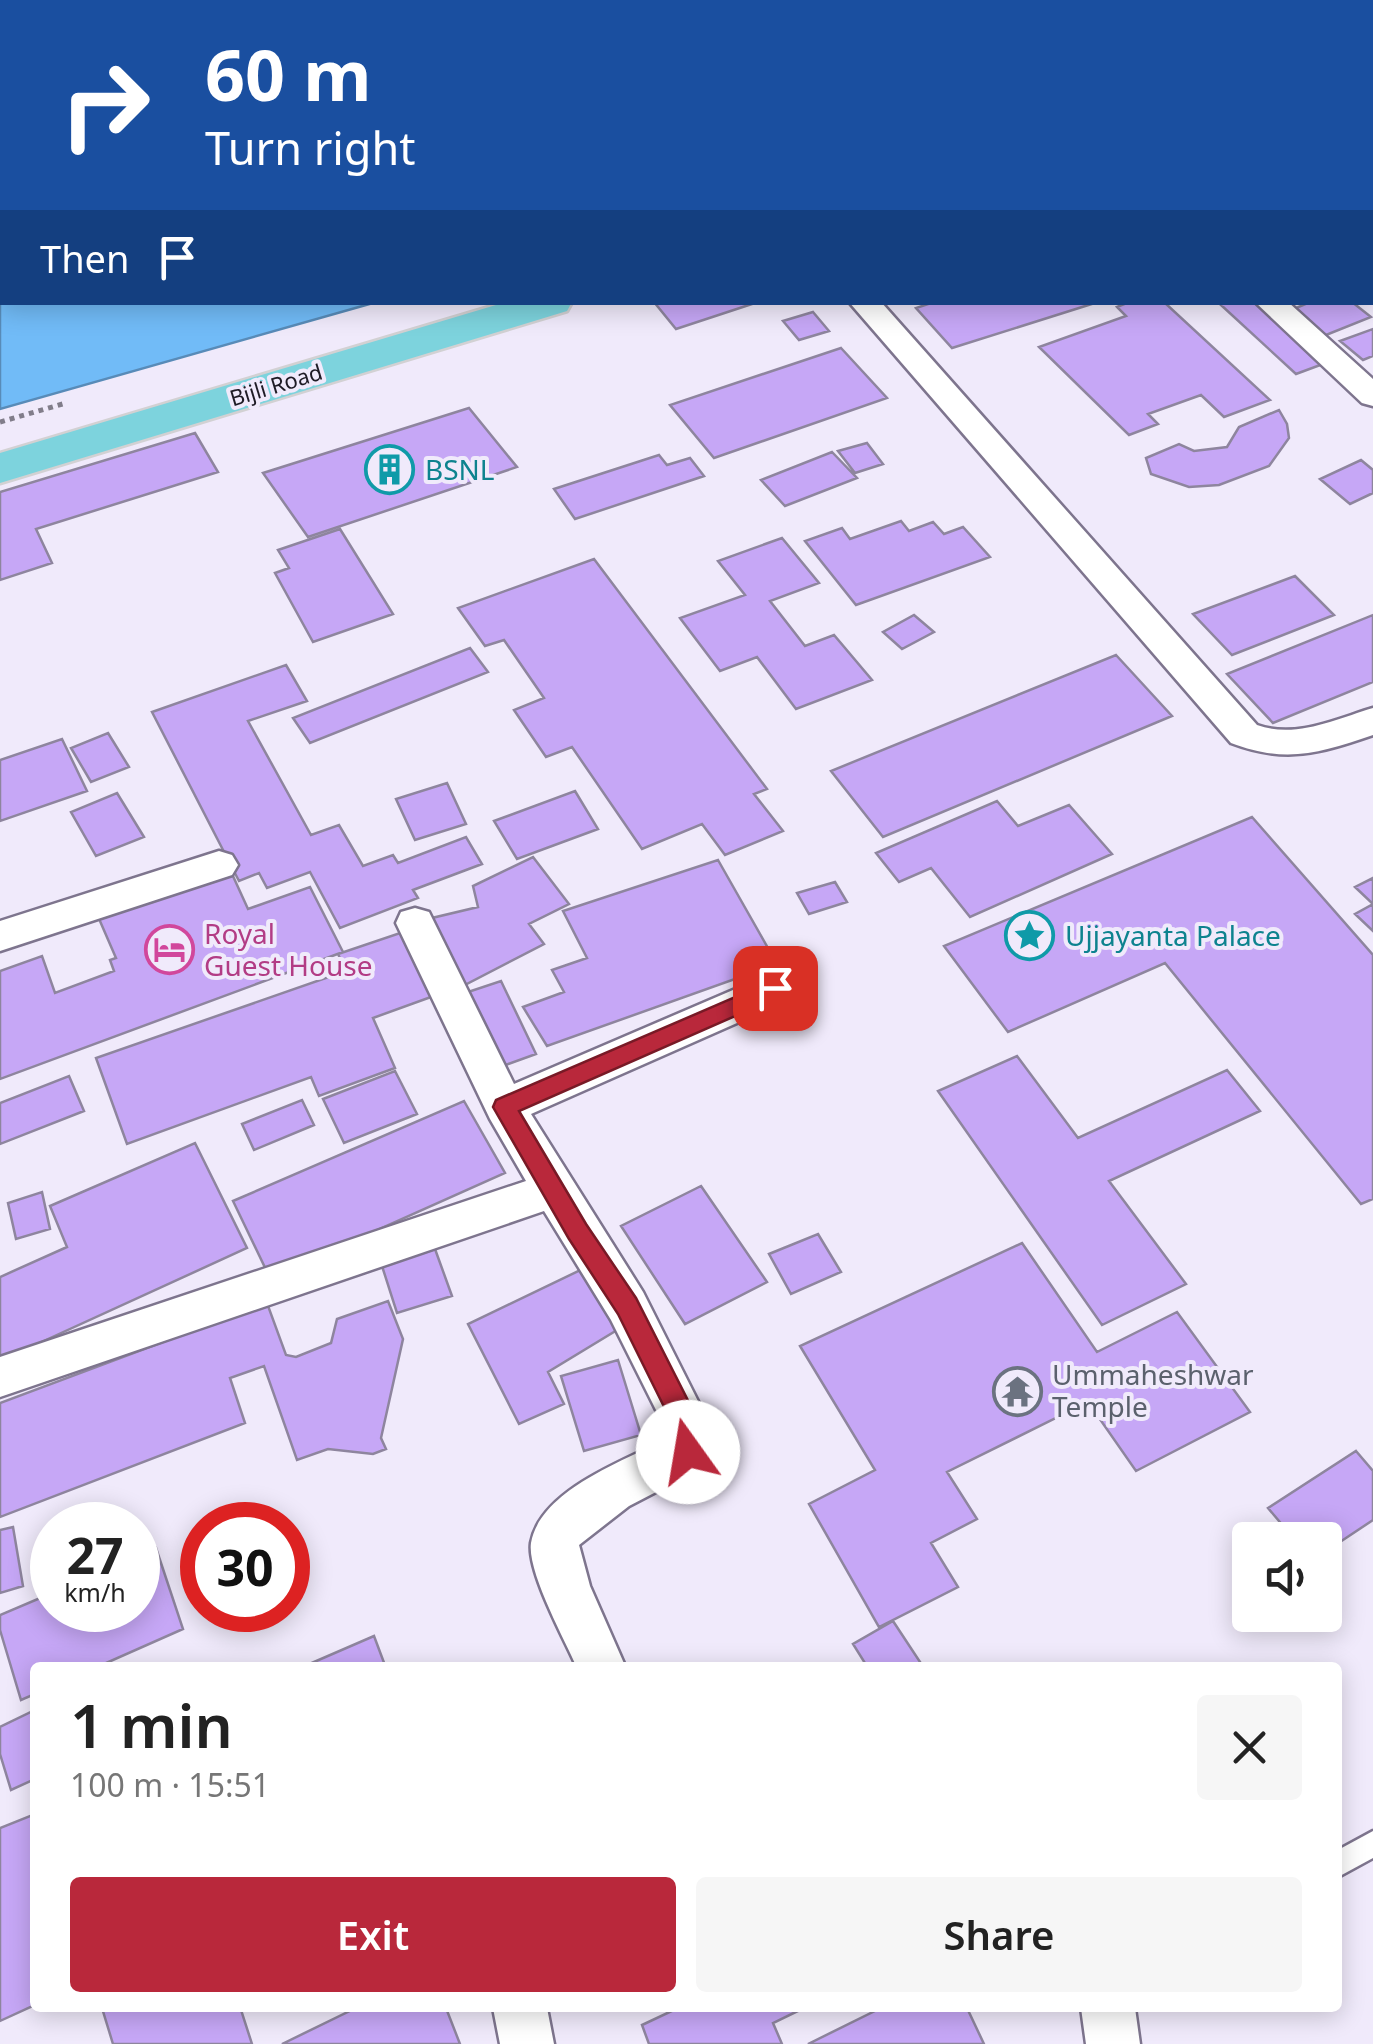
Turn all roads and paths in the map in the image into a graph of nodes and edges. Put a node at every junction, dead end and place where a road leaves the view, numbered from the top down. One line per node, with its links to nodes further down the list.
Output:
1 (39, 0): 2 (street)
2 (50, 0)
3 (542, 305): 7 (main road, Bijli Road)
4 (867, 305): 8 (street)
5 (1273, 305): 6 (street)
6 (1373, 396)
7 (0, 468)
8 (1373, 722)
9 (219, 865): 11 (street)
10 (414, 923): 13 (street)
11 (1, 932)
12 (775, 988): 13 (street)
13 (504, 1107): 14 (street)
14 (554, 1190): 15 (street); 16 (street)
15 (0, 1377)
16 (599, 1662)
17 (1373, 1844): 18 (lane)
18 (1342, 1862)
19 (521, 2012): 21 (street)
20 (1108, 2012): 22 (street)
21 (527, 2044)
22 (1112, 2044)

